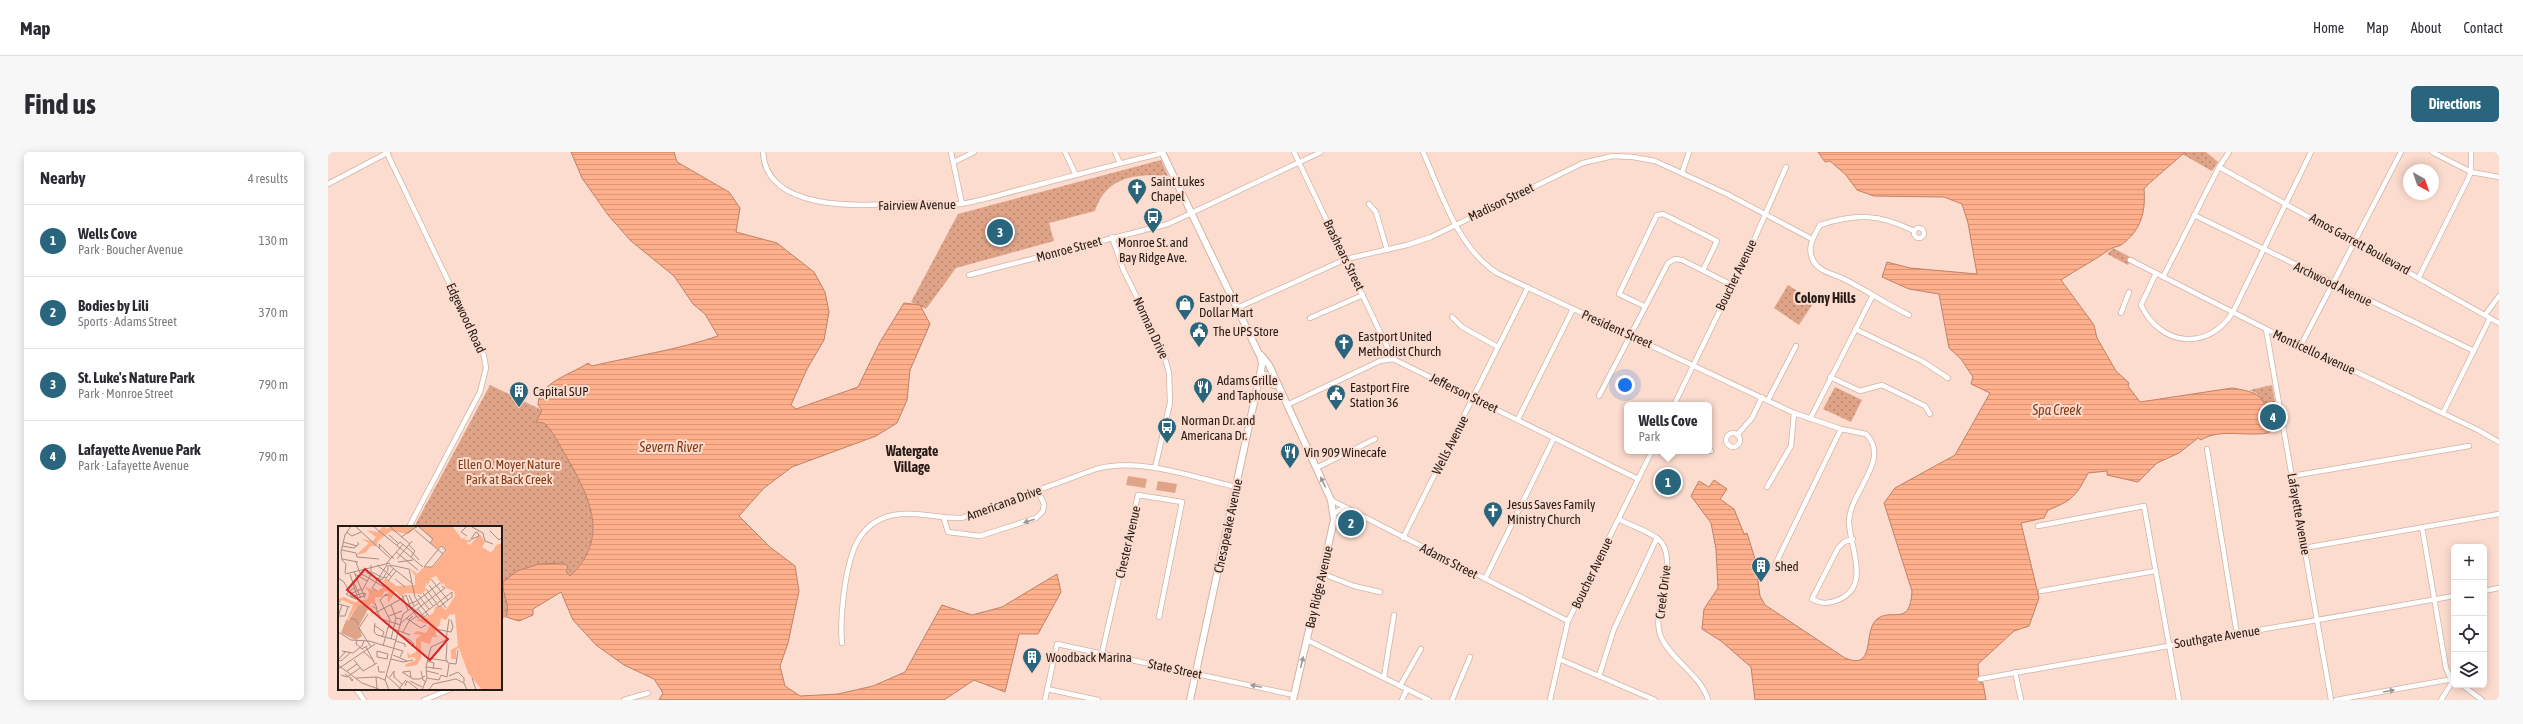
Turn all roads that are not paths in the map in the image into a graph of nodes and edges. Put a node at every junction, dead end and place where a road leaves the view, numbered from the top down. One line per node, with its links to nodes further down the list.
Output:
1 (387, 152): 26 (street); 111 (street, Edgewood Road)
2 (764, 152): 28 (street, Fairview Avenue)
3 (951, 152): 17 (street)
4 (974, 152): 17 (street)
5 (1065, 152): 24 (street)
6 (1115, 152): 19 (street)
7 (1294, 152): 18 (street, Brashears Street)
8 (1321, 152): 18 (street, Monroe Street)
9 (1423, 152): 33 (street, President Street)
10 (1689, 152): 23 (street)
11 (2229, 152): 21 (street)
12 (2311, 152): 27 (street)
13 (2401, 152): 37 (street)
14 (2432, 152): 22 (street)
15 (2471, 152): 22 (street)
16 (1163, 153): 19 (street, Fairview Avenue); 30 (main road, Bay Ridge Avenue)
17 (954, 162): 28 (street)
18 (1299, 162): 30 (street, Monroe Street); 40 (street, Brashears Street)
19 (1120, 163): 24 (street, Fairview Avenue)
20 (1786, 166): 31 (street, Boucher Avenue)
21 (2219, 167): 27 (street, Amos Garrett Boulevard); 32 (street)
22 (2471, 172): 25 (street); 46 (street)
23 (1682, 173): 31 (street, Madison Street); 33 (street, Madison Street)
24 (1076, 175): 28 (street, Fairview Avenue)
25 (2499, 178)
26 (328, 184)
27 (2286, 203): 37 (street, Amos Garrett Boulevard); 39 (street)
28 (962, 204)
29 (1369, 204): 38 (street)
30 (1192, 212): 35 (street, Monroe Street); 55 (main road, Bay Ridge Avenue)
31 (1766, 213): 36 (street, Madison Street); 48 (street, Boucher Avenue)
32 (2194, 215): 39 (street, Archwood Avenue); 45 (street)
33 (1456, 224): 38 (street, Madison Street); 49 (street, President Street)
34 (1914, 231): 36 (street)
35 (1112, 238): 44 (street, Monroe Street); 98 (street, Norman Drive)
36 (1812, 239): 53 (street)
37 (2356, 242): 46 (street, Amos Garrett Boulevard); 47 (street)
38 (1387, 250): 40 (street, Madison Street)
39 (2263, 250): 47 (street, Archwood Avenue); 57 (street)
40 (1346, 259): 51 (street, Brashears Street); 55 (street, Madison Street)
41 (2130, 260): 43 (street, Monticello Avenue)
42 (1703, 270): 48 (street); 54 (street); 54 (street)
43 (2156, 273): 45 (street, Monticello Avenue); 57 (street)
44 (969, 275)
45 (2163, 277): 57 (street, Monticello Avenue)
46 (2419, 277): 60 (street, Amos Garrett Boulevard)
47 (2332, 283): 68 (street); 71 (street, Archwood Avenue)
48 (1732, 284): 74 (street, Boucher Avenue)
49 (1528, 287): 56 (street, President Street); 70 (street, Wells Avenue)
50 (2129, 292): 58 (street)
51 (1363, 295): 62 (street); 73 (street, Brashears Street)
52 (2499, 296): 60 (street)
53 (1872, 297): 59 (street); 66 (street)
54 (1644, 306): 67 (street)
55 (1236, 308): 72 (main road, Bay Ridge Avenue)
56 (1573, 309): 67 (street, President Street); 88 (street)
57 (2233, 312): 65 (street, Monticello Avenue)
58 (2121, 313)
59 (1909, 315)
60 (2485, 315): 63 (street, Amos Garrett Boulevard)
61 (1452, 317): 70 (street)
62 (1310, 318)
63 (2490, 318): 64 (street, Amos Garrett Boulevard); 71 (street)
64 (2499, 323)
65 (2266, 328): 68 (street, Monticello Avenue); 100 (street, Lafayette Avenue)
66 (1855, 329): 76 (street); 77 (street)
67 (1631, 335): 74 (street, President Street); 79 (street)
68 (2301, 345): 86 (street, Monticello Avenue)
69 (1796, 346): 82 (street)
70 (1498, 347): 80 (street, Wells Avenue)
71 (2474, 351): 86 (street)
72 (1258, 352): 75 (main road, Chesapeake Avenue); 78 (main road, Bay Ridge Avenue)
73 (1393, 359): 80 (street, Jefferson Street); 84 (street)
74 (1693, 364): 81 (street, President Street); 83 (street, Boucher Avenue)
75 (1261, 374): 78 (main road); 102 (main road, Chesapeake Avenue)
76 (1830, 377): 87 (street); 89 (street)
77 (1948, 378)
78 (1281, 391): 84 (main road, Bay Ridge Avenue)
79 (1599, 396)
80 (1473, 397): 88 (street, Jefferson Street); 114 (street, Wells Avenue)
81 (1762, 397): 82 (street, President Street); 91 (street)
82 (1768, 400): 85 (street, President Street)
83 (1675, 402)
84 (1287, 405): 99 (main road, Bay Ridge Avenue)
85 (1794, 413): 89 (street, President Street); 103 (street)
86 (2444, 413): 94 (street, Monticello Avenue)
87 (1930, 414)
88 (1518, 419): 92 (street, Jefferson Street)
89 (1810, 419): 90 (street, President Street)
90 (1841, 429): 116 (street, President Street); 118 (street)
91 (1737, 435)
92 (1554, 438): 101 (street, Jefferson Street); 121 (street)
93 (1375, 439): 99 (street)
94 (2499, 442)
95 (2469, 446): 100 (street)
96 (2207, 450): 132 (street)
97 (1650, 454): 101 (street, Boucher Avenue)
98 (1155, 468): 102 (street, Americana Drive); 104 (street, Americana Drive)
99 (1316, 468): 105 (main road, Bay Ridge Avenue, one-way to 99)
100 (2292, 476): 117 (street, Lafayette Avenue)
101 (1638, 479): 110 (street, Boucher Avenue)
102 (1236, 487): 141 (main road, Chesapeake Avenue)
103 (1766, 487)
104 (1038, 491): 109 (street, Americana Drive); 109 (street, one-way to 109)
105 (1331, 500): 106 (street, Adams Street); 108 (main road, Bay Ridge Avenue)
106 (1350, 510): 108 (street); 114 (street, Adams Street)
107 (2499, 514): 113 (street)
108 (1333, 515): 120 (main road, Bay Ridge Avenue)
109 (944, 519): 134 (street, Americana Drive)
110 (1619, 519): 115 (street); 131 (street, Boucher Avenue)
111 (410, 526)
112 (2038, 526): 119 (street)
113 (2422, 527): 117 (street); 127 (street)
114 (1403, 538): 121 (street, Adams Street)
115 (1657, 538): 142 (street); 167 (street, Creek Drive)
116 (1853, 539): 116 (street)
117 (2304, 548): 130 (street, Lafayette Avenue)
118 (1775, 565)
119 (2155, 571): 124 (street); 135 (street)
120 (1323, 574): 125 (street); 133 (main road, Bay Ridge Avenue)
121 (1485, 580): 131 (street, Adams Street)
122 (2499, 588): 123 (street)
123 (2487, 590)
124 (2041, 591)
125 (1380, 592)
126 (2451, 596): 127 (street, Southgate Avenue)
127 (2435, 599): 130 (street, Southgate Avenue); 144 (street)
128 (1394, 615): 143 (street)
129 (1159, 617): 137 (street, Chester Avenue)
130 (2317, 620): 132 (street, Southgate Avenue); 170 (street, Lafayette Avenue)
131 (1568, 621): 139 (street, Boucher Avenue)
132 (2238, 634): 135 (street, Southgate Avenue)
133 (1307, 640): 143 (street); 155 (main road, Bay Ridge Avenue, one-way to 133)
134 (842, 643)
135 (2169, 645): 140 (street, Southgate Avenue); 169 (street)
136 (1420, 649): 147 (street)
137 (1102, 653): 141 (street, State Street); 150 (street, State Street)
138 (1470, 657): 164 (street)
139 (1559, 659): 142 (street); 165 (street, Boucher Avenue)
140 (2015, 672): 145 (street, Southgate Avenue); 168 (street)
141 (1195, 673): 155 (street, State Street, one-way to 141); 161 (main road, Chesapeake Avenue)
142 (1600, 676): 166 (street)
143 (1384, 677): 147 (street)
144 (2451, 677)
145 (1980, 679)
146 (2451, 679): 171 (street, one-way to 146)
147 (1400, 686): 151 (street)
148 (2451, 686): 172 (street)
149 (2466, 688): 173 (street)
150 (1047, 689): 159 (street); 160 (street)
151 (1407, 689): 162 (street); 163 (street)
152 (357, 690): 156 (street)
153 (449, 690): 157 (street)
154 (648, 693): 158 (street)
155 (1293, 697)
156 (364, 700)
157 (424, 700)
158 (624, 700)
159 (1045, 700)
160 (1098, 700)
161 (1190, 700)
162 (1402, 700)
163 (1429, 700)
164 (1452, 700)
165 (1550, 700)
166 (1655, 700)
167 (1708, 700)
168 (2021, 700)
169 (2179, 700)
170 (2331, 700)
171 (2336, 700)
172 (2441, 700)
173 (2482, 700)

